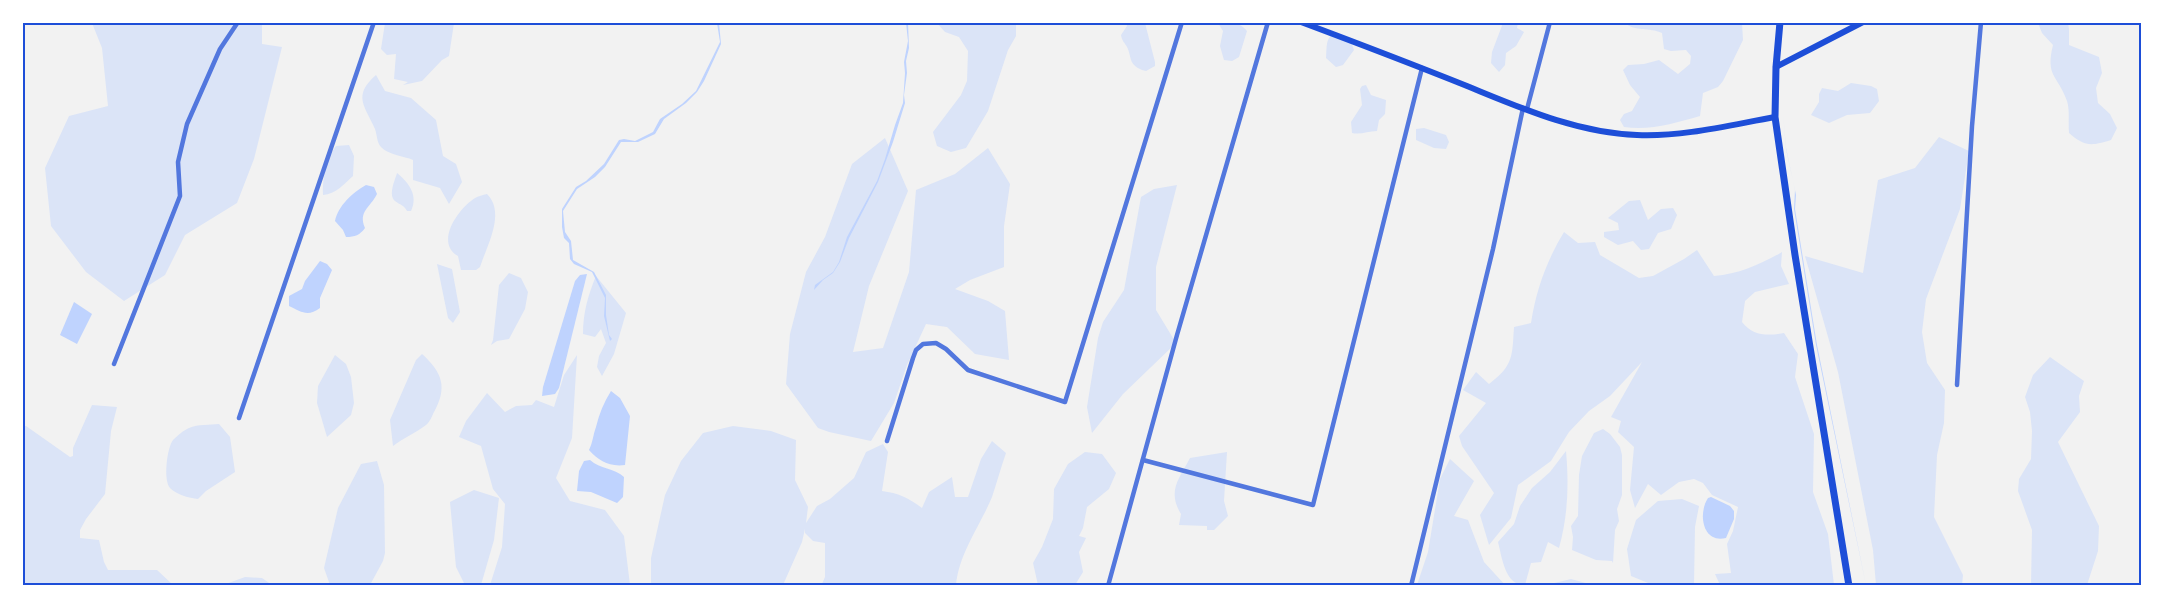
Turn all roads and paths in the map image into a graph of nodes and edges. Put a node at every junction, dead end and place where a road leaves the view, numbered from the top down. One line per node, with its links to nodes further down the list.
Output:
1 (238, 22): 14 (street)
2 (374, 22): 16 (street)
3 (1182, 22): 17 (street)
4 (1268, 22): 18 (street)
5 (1301, 22): 11 (main road)
6 (1550, 22): 12 (street)
7 (1780, 22): 10 (main road)
8 (1863, 22): 10 (main road)
9 (1981, 22): 15 (street)
10 (1776, 67): 13 (main road)
11 (1422, 68): 12 (main road); 18 (street)
12 (1525, 109): 13 (main road); 20 (street)
13 (1775, 117): 21 (main road)
14 (114, 364)
15 (1957, 385)
16 (239, 418)
17 (887, 441)
18 (1143, 460): 19 (street)
19 (1108, 586)
20 (1411, 586)
21 (1849, 586)

